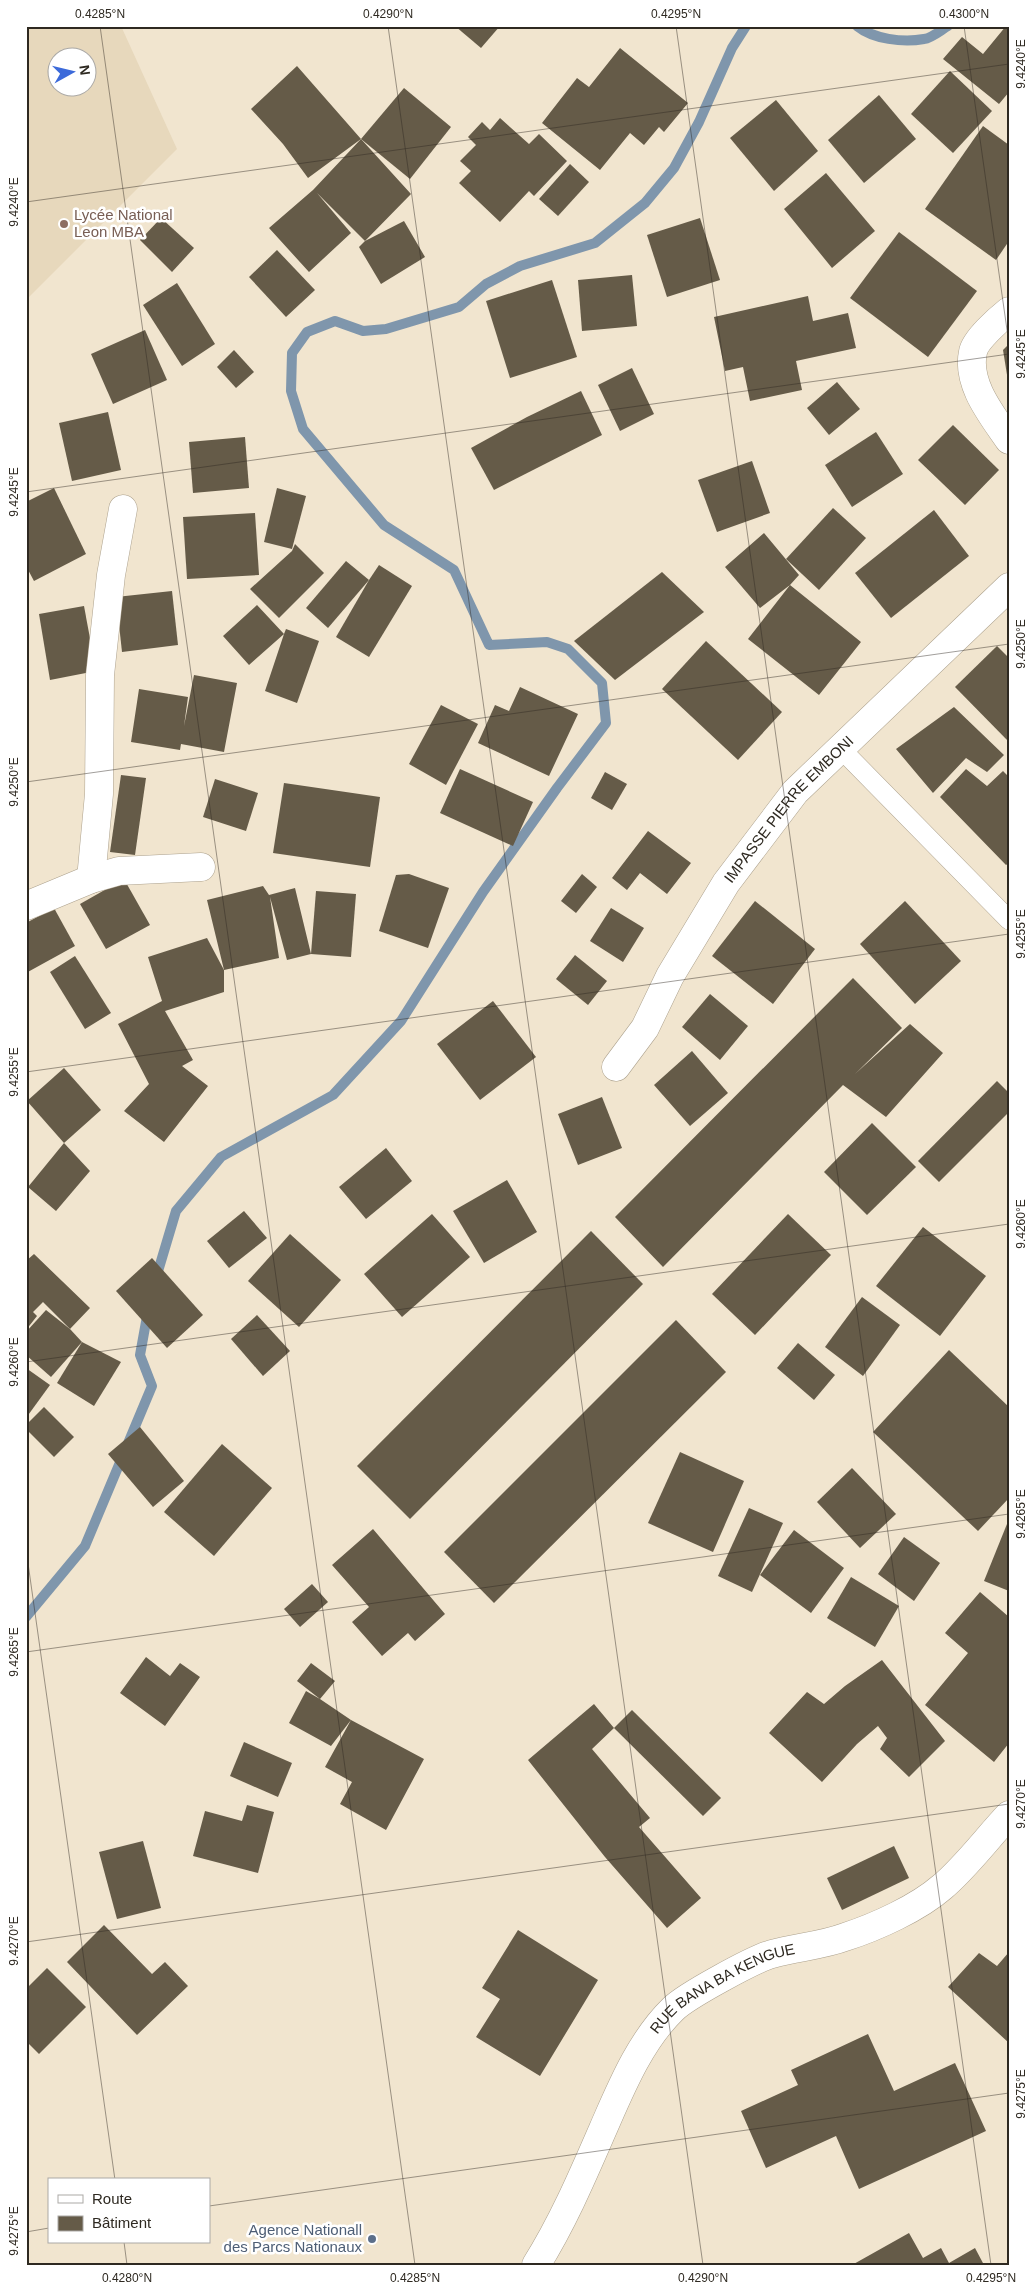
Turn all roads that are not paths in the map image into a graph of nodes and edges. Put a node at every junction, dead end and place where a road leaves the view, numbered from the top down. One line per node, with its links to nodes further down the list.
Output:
1 (1009, 311): 2 (street)
2 (1009, 440)
3 (123, 509): 7 (street)
4 (1009, 587): 5 (street, IMPASSE PIERRE EMBONI)
5 (841, 749): 9 (lane); 10 (street, IMPASSE PIERRE EMBONI)
6 (201, 866): 7 (street)
7 (91, 879): 8 (street)
8 (26, 906)
9 (1009, 920)
10 (616, 1067)
11 (1009, 1815): 12 (street, RUE BANA BA KENGUE)
12 (536, 2265)

